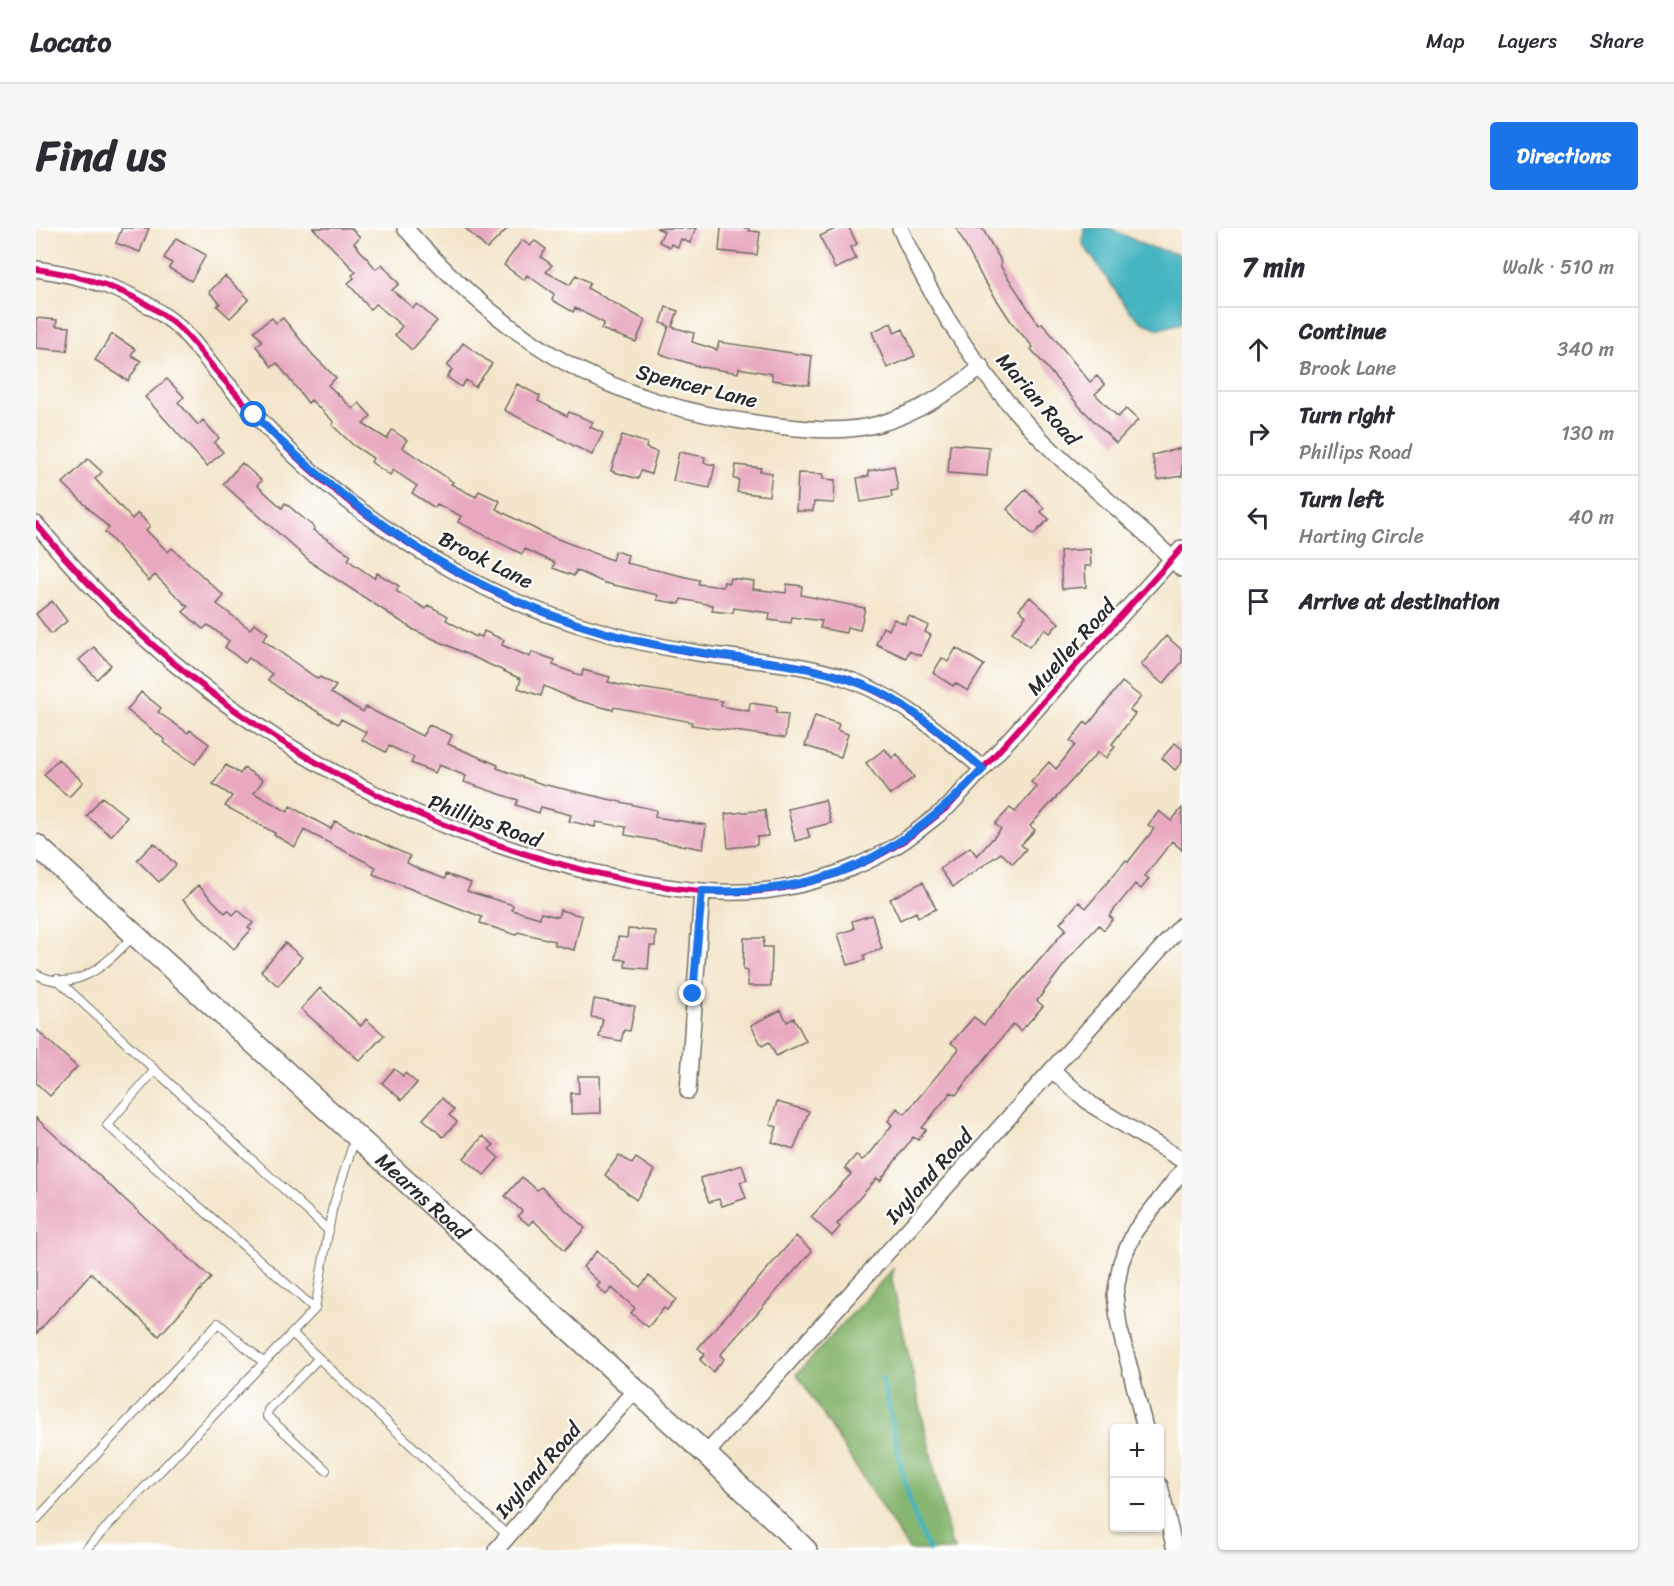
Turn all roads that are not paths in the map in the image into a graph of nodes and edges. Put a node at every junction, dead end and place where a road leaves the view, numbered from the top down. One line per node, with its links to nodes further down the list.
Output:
1 (405, 228): 4 (street, Spencer Lane)
2 (900, 228): 4 (street, Marian Road)
3 (36, 269): 7 (street, Brook Lane)
4 (982, 368): 6 (street, Marian Road)
5 (36, 524): 9 (street, Phillips Road)
6 (1179, 558): 7 (street, Mueller Road)
7 (983, 769): 9 (street, Phillips Road)
8 (36, 845): 11 (street, Mearns Road)
9 (702, 891): 16 (street)
10 (1182, 925): 15 (street, Ivyland Road)
11 (134, 934): 13 (lane); 17 (street, Mearns Road)
12 (36, 974): 13 (lane)
13 (57, 979): 14 (lane)
14 (155, 1070): 20 (lane); 21 (lane)
15 (1053, 1071): 18 (street); 27 (street, Ivyland Road)
16 (688, 1091)
17 (356, 1137): 20 (lane); 25 (street, Mearns Road)
18 (1182, 1160)
19 (1182, 1171): 26 (street)
20 (329, 1231): 21 (lane)
21 (315, 1309): 22 (lane)
22 (292, 1333): 23 (lane); 24 (lane)
23 (319, 1358): 28 (lane); 31 (lane)
24 (264, 1363): 30 (lane); 32 (lane)
25 (635, 1390): 27 (street, Mearns Road); 31 (street, Ivyland Road)
26 (1144, 1424)
27 (706, 1454): 34 (street, Mearns Road)
28 (326, 1470)
29 (1164, 1503): 35 (street)
30 (36, 1520)
31 (508, 1536): 33 (street, Ivyland Road)
32 (85, 1550)
33 (496, 1550)
34 (806, 1550)
35 (1175, 1550)

